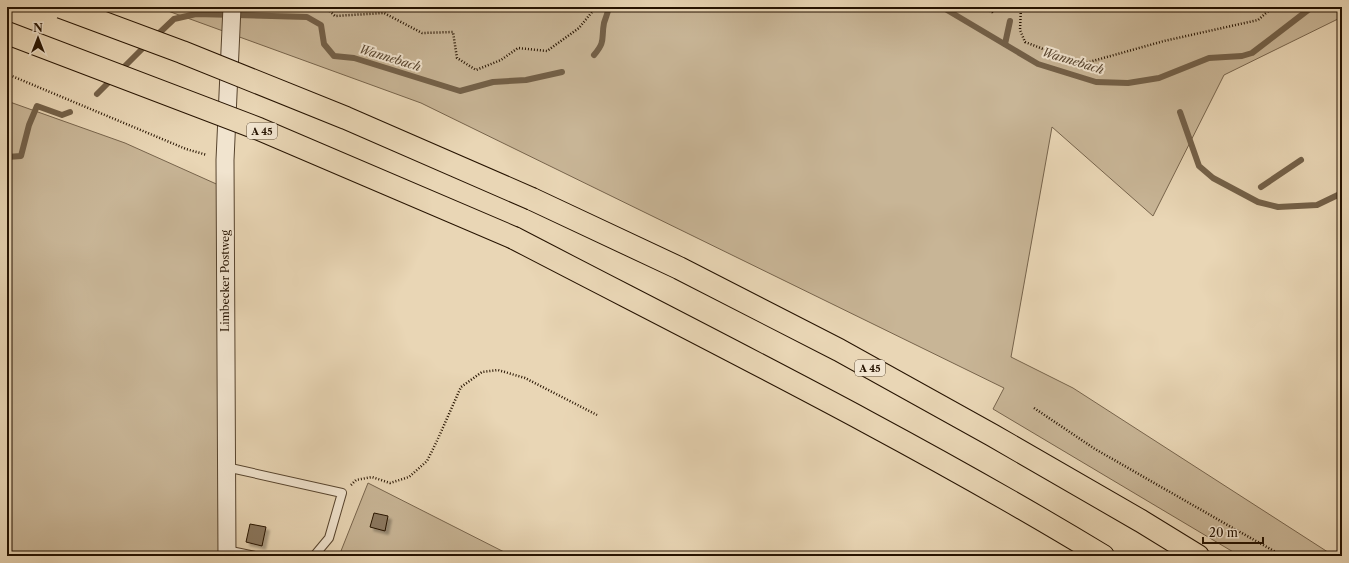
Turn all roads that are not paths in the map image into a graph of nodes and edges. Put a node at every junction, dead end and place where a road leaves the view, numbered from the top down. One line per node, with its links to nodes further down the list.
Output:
1 (61, 7): 9 (highway, A 45, bridge)
2 (232, 7): 4 (street, Limbecker Postweg)
3 (7, 32): 8 (highway, A 45, bridge)
4 (226, 467): 5 (street, Limbecker Postweg); 7 (lane)
5 (226, 553): 6 (lane)
6 (255, 556)
7 (314, 556)
8 (1103, 556)
9 (1198, 556)

